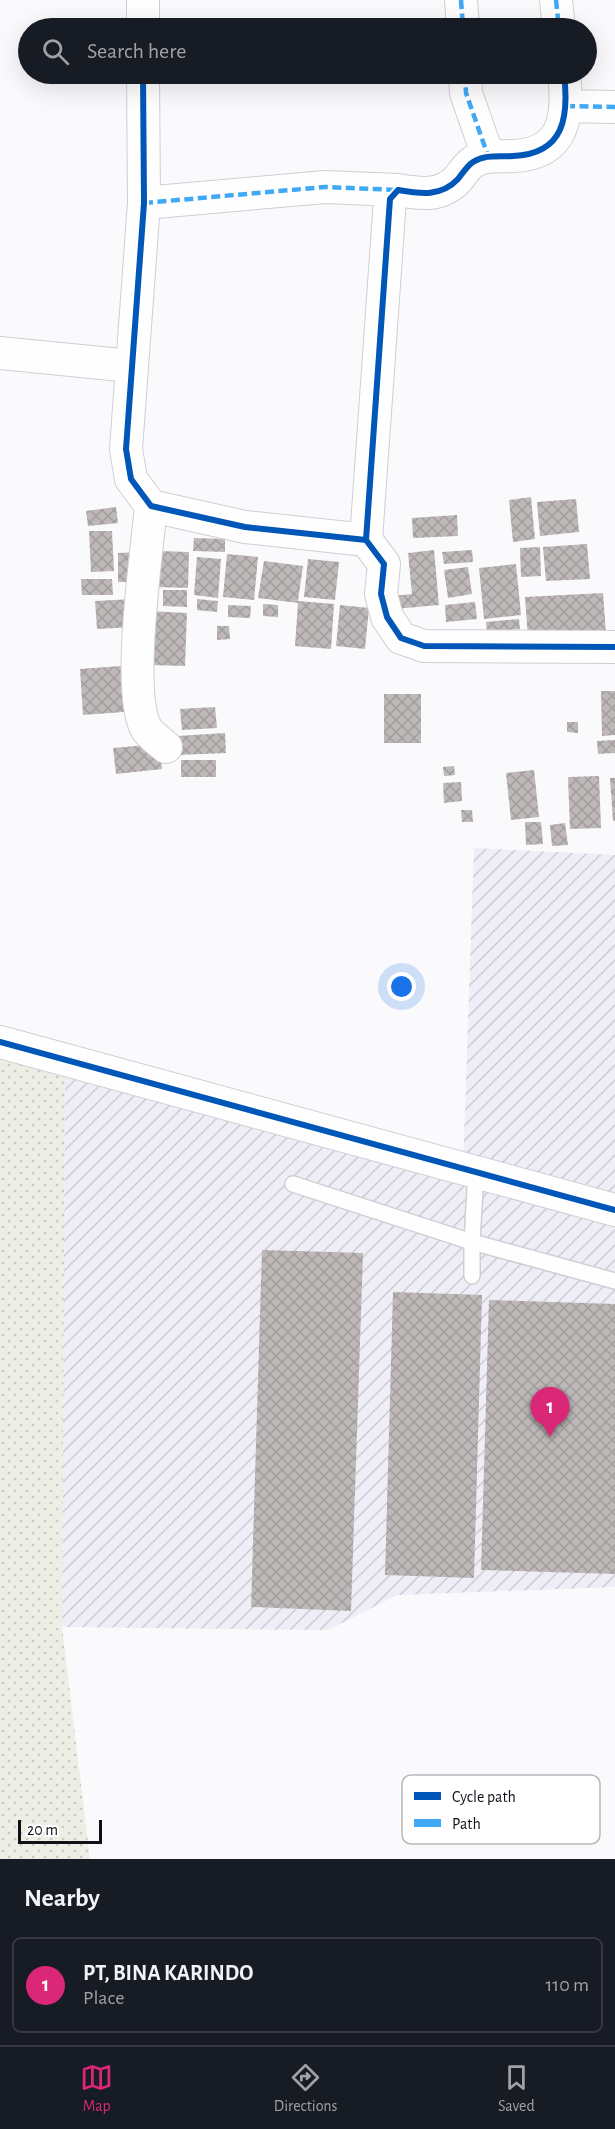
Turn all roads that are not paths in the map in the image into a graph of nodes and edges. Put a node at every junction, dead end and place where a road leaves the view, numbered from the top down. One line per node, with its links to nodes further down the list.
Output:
1 (143, 0): 4 (street)
2 (461, 0): 5 (street)
3 (556, 0): 6 (street)
4 (143, 18)
5 (462, 18)
6 (558, 18)
7 (143, 84): 14 (street)
8 (466, 84): 12 (street)
9 (565, 84): 10 (street)
10 (566, 106): 11 (street); 12 (street)
11 (615, 107)
12 (488, 156): 13 (street)
13 (398, 190): 14 (street); 18 (street)
14 (144, 203): 16 (street)
15 (0, 353): 16 (street)
16 (131, 366): 17 (street)
17 (151, 506): 18 (street); 20 (street)
18 (366, 540): 19 (street)
19 (615, 647)
20 (166, 747)
21 (0, 1042): 22 (street)
22 (476, 1171): 24 (street); 25 (lane)
23 (293, 1184): 25 (lane)
24 (615, 1210)
25 (472, 1242): 26 (lane); 27 (lane)
26 (472, 1276)
27 (615, 1281)

